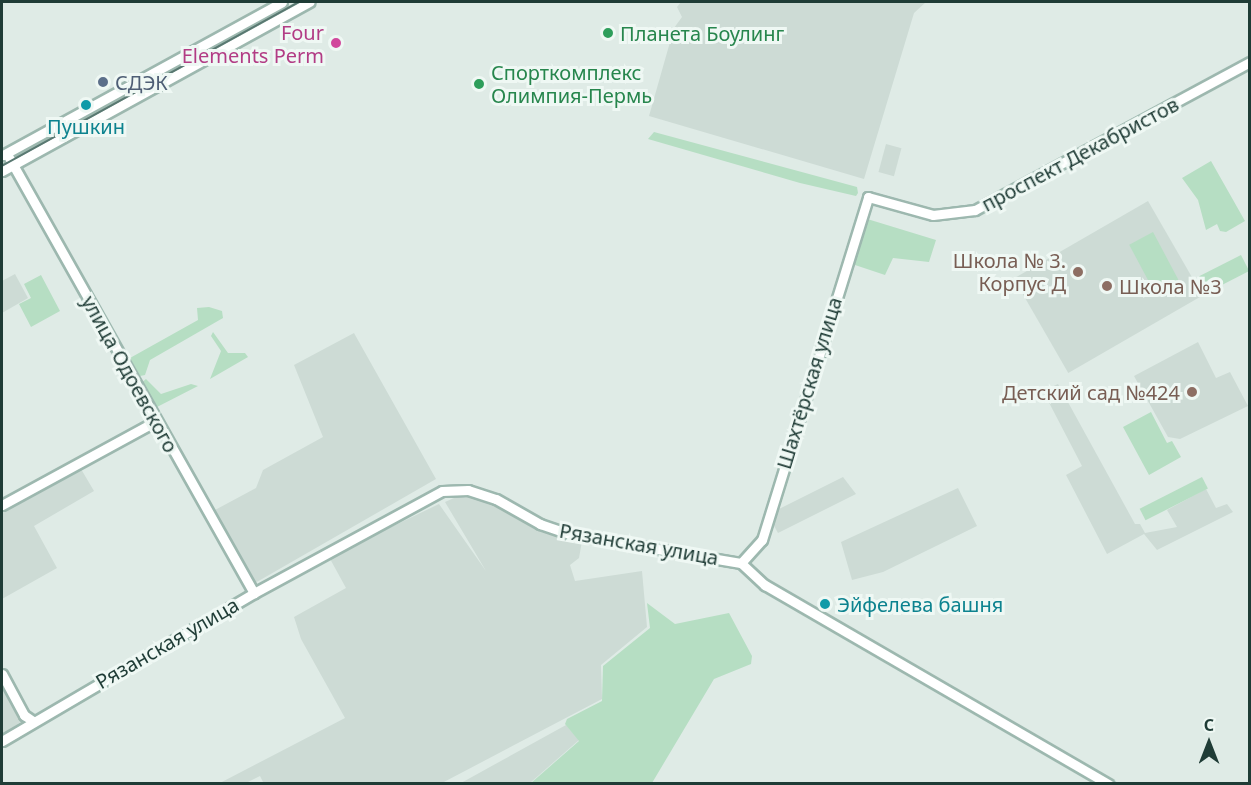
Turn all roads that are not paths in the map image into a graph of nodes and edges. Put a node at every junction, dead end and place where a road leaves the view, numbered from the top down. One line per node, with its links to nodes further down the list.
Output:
1 (282, 2): 4 (main road)
2 (310, 2): 5 (main road)
3 (1250, 62): 7 (main road, проспект Декабристов)
4 (4, 155): 5 (main road, улица Одоевского)
5 (13, 165): 6 (main road); 8 (main road, улица Одоевского)
6 (2, 171)
7 (868, 197): 10 (main road, Шахтёрская улица)
8 (156, 422): 9 (main road); 11 (main road, улица Одоевского)
9 (2, 505)
10 (741, 562): 11 (main road, Рязанская улица); 15 (main road, Рязанская улица)
11 (254, 593): 13 (main road, Рязанская улица)
12 (2, 674): 13 (main road)
13 (33, 721): 14 (main road, Рязанская улица)
14 (2, 741)
15 (1108, 783)

